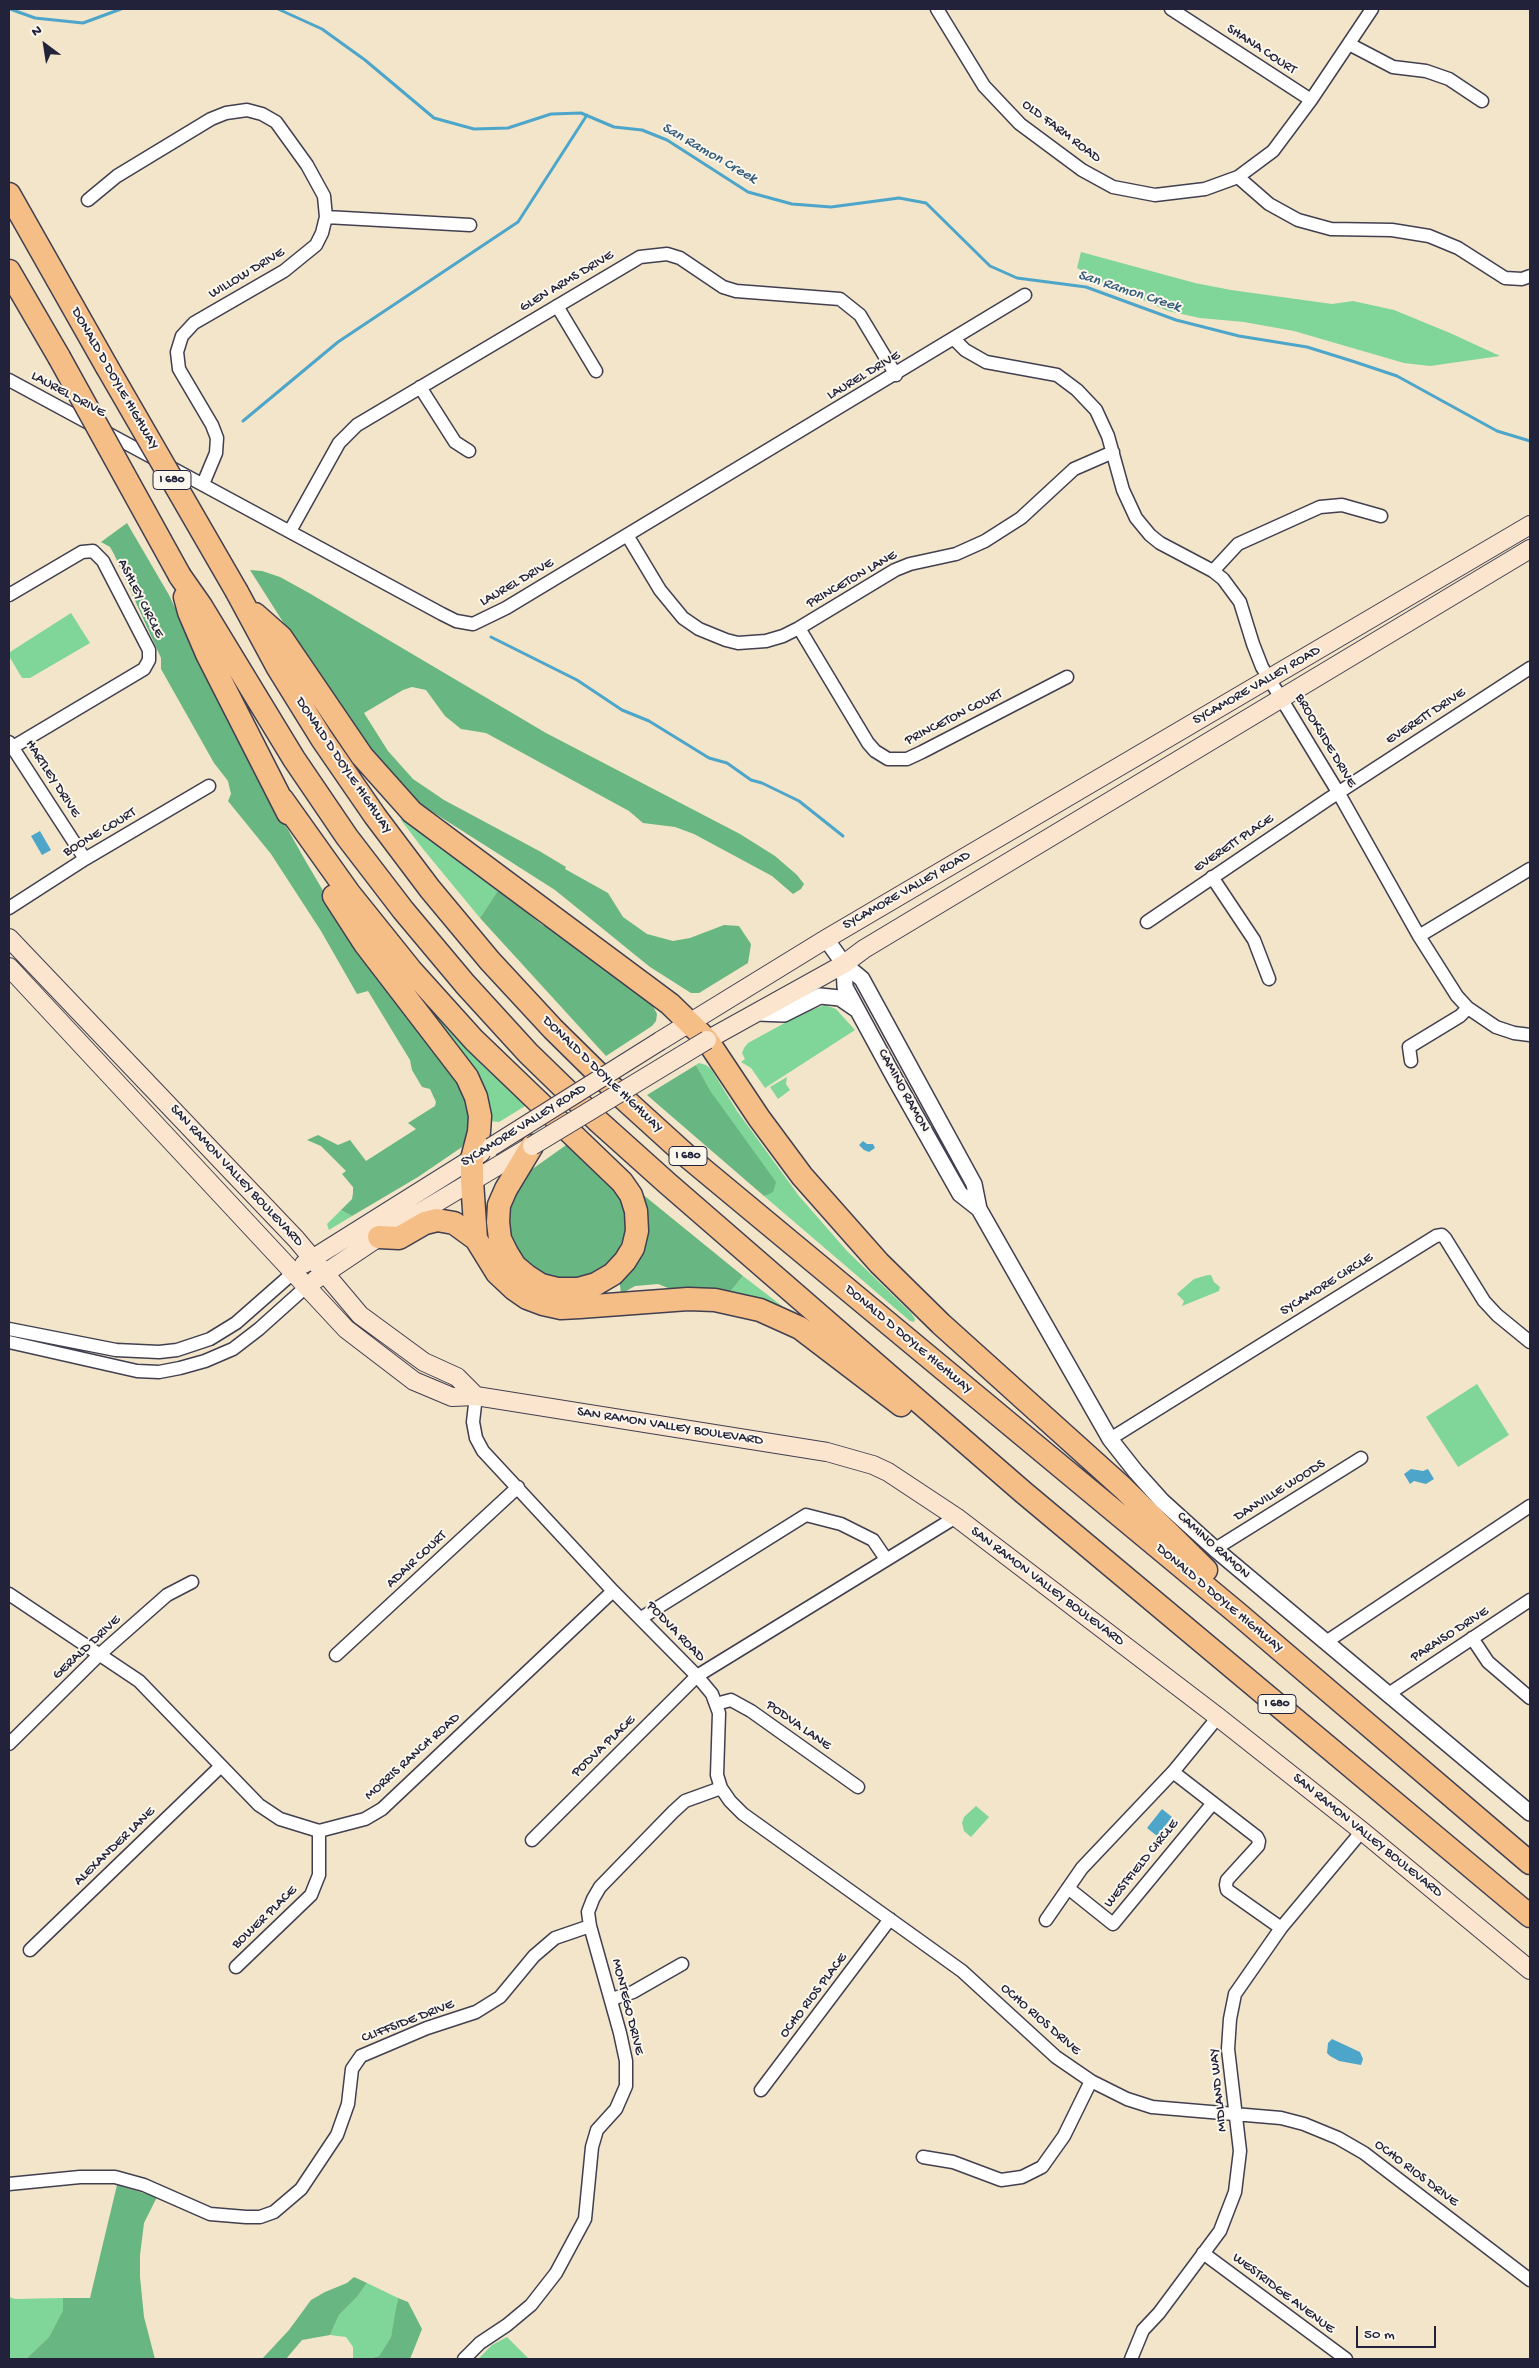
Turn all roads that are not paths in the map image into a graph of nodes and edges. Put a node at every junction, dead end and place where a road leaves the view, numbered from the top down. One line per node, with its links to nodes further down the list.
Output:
1 (937, 9): 7 (street, OLD FARM ROAD)
2 (1170, 9): 5 (street, SHANA COURT)
3 (1372, 9): 4 (street, OLD FARM ROAD)
4 (1348, 44): 5 (street, OLD FARM ROAD); 6 (street)
5 (1311, 100): 7 (street, OLD FARM ROAD)
6 (1482, 101)
7 (1238, 177): 13 (street)
8 (9, 194): 31 (highway, DONALD D DOYLE HIGHWAY / I 680, bridge)
9 (88, 200): 10 (street)
10 (326, 217): 11 (street); 23 (street, WILLOW DRIVE)
11 (470, 225)
12 (9, 271): 32 (highway, I 680, bridge)
13 (1530, 276)
14 (1025, 295): 16 (street, LAUREL DRIVE)
15 (557, 306): 17 (street); 18 (street, GLEN ARMS DRIVE); 20 (street, GLEN ARMS DRIVE)
16 (954, 339): 18 (street, LAUREL DRIVE); 22 (street, BROOKSIDE DRIVE)
17 (596, 371)
18 (896, 374): 27 (street, LAUREL DRIVE)
19 (9, 380): 23 (street, LAUREL DRIVE)
20 (420, 387): 21 (street); 26 (street, GLEN ARMS DRIVE)
21 (469, 451)
22 (1113, 452): 29 (street, BROOKSIDE DRIVE); 33 (street, PRINCETON LANE)
23 (203, 484): 26 (street, LAUREL DRIVE)
24 (1381, 516): 29 (street)
25 (1530, 525): 36 (main road, SYCAMORE VALLEY ROAD)
26 (290, 532): 27 (street, LAUREL DRIVE)
27 (627, 535): 33 (street, PRINCETON LANE)
28 (1530, 550): 37 (main road, SYCAMORE VALLEY ROAD)
29 (1213, 571): 36 (street, BROOKSIDE DRIVE)
30 (9, 595): 38 (street, ASHLEY CIRCLE)
31 (240, 598): 56 (highway); 86 (highway, DONALD D DOYLE HIGHWAY / I 680)
32 (195, 609): 41 (highway); 77 (highway, I 680)
33 (799, 628): 35 (street, PRINCETON COURT)
34 (1530, 668): 40 (street, EVERETT DRIVE)
35 (1067, 677)
36 (1270, 678): 37 (street, BROOKSIDE DRIVE); 49 (main road, SYCAMORE VALLEY ROAD)
37 (1282, 699): 40 (street, BROOKSIDE DRIVE); 50 (main road, SYCAMORE VALLEY ROAD)
38 (11, 744): 42 (street, HARTLEY DRIVE)
39 (209, 786): 42 (street, BOONE COURT)
40 (1338, 792): 44 (street, EVERETT PLACE); 47 (street, BROOKSIDE DRIVE)
41 (282, 799): 60 (highway); 61 (highway)
42 (85, 859): 45 (street, BOONE COURT)
43 (1530, 870): 47 (street)
44 (1212, 877): 46 (street, EVERETT PLACE); 52 (street)
45 (9, 908)
46 (1147, 922)
47 (1419, 936): 53 (street, BROOKSIDE DRIVE)
48 (9, 938): 66 (main road, SAN RAMON VALLEY BOULEVARD)
49 (826, 939): 50 (street, CAMINO RAMON); 56 (main road, SYCAMORE VALLEY ROAD)
50 (844, 964): 54 (street, CAMINO RAMON); 55 (main road, SYCAMORE VALLEY ROAD); 63 (street, CAMINO RAMON)
51 (9, 968): 67 (main road, SAN RAMON VALLEY BOULEVARD)
52 (1269, 979)
53 (1468, 1008): 57 (street, BROOKSIDE DRIVE); 59 (street)
54 (859, 1011): 55 (street); 63 (street, CAMINO RAMON)
55 (758, 1013): 58 (main road, SYCAMORE VALLEY ROAD)
56 (689, 1024): 58 (highway); 61 (main road, SYCAMORE VALLEY ROAD, bridge)
57 (1530, 1035)
58 (707, 1040): 60 (main road, SYCAMORE VALLEY ROAD, bridge); 86 (highway)
59 (1411, 1061)
60 (532, 1146): 62 (main road, SYCAMORE VALLEY ROAD)
61 (481, 1153): 62 (highway); 66 (main road, SYCAMORE VALLEY ROAD)
62 (472, 1182): 64 (main road, SYCAMORE VALLEY ROAD); 65 (highway)
63 (980, 1208): 74 (street, CAMINO RAMON)
64 (379, 1237): 65 (highway); 68 (main road, SYCAMORE VALLEY ROAD)
65 (476, 1239): 77 (highway)
66 (312, 1258): 67 (main road, SYCAMORE VALLEY ROAD); 68 (main road, SAN RAMON VALLEY BOULEVARD)
67 (294, 1272): 69 (main road, SAN RAMON VALLEY BOULEVARD); 70 (street)
68 (324, 1273): 69 (main road, SYCAMORE VALLEY ROAD); 73 (main road, SAN RAMON VALLEY BOULEVARD)
69 (307, 1286): 71 (street); 73 (main road, SAN RAMON VALLEY BOULEVARD)
70 (9, 1329)
71 (9, 1342)
72 (1530, 1342): 74 (street, SYCAMORE CIRCLE)
73 (476, 1396): 76 (street, PODVA ROAD); 79 (main road, SAN RAMON VALLEY BOULEVARD)
74 (1110, 1439): 80 (street, CAMINO RAMON)
75 (1361, 1458): 80 (street, DANVILLE WOODS)
76 (518, 1487): 83 (street, PODVA ROAD); 91 (street, ADAIR COURT)
77 (1023, 1492): 109 (highway, I 680)
78 (1530, 1506): 89 (street)
79 (956, 1517): 81 (street, PODVA ROAD); 96 (main road, SAN RAMON VALLEY BOULEVARD)
80 (1215, 1549): 89 (street, CAMINO RAMON)
81 (886, 1559): 87 (street); 92 (street, PODVA ROAD)
82 (192, 1582): 90 (street, GERALD DRIVE)
83 (614, 1591): 87 (street, PODVA ROAD); 104 (street, MORRIS RANCH ROAD)
84 (9, 1594): 90 (street)
85 (1530, 1600): 88 (street, PARAISO DRIVE)
86 (1236, 1612): 107 (highway, DONALD D DOYLE HIGHWAY / I 680)
87 (641, 1618): 92 (street, PODVA ROAD)
88 (1472, 1638): 93 (street, PARAISO DRIVE); 94 (street)
89 (1326, 1642): 93 (street, CAMINO RAMON)
90 (100, 1655): 97 (street, GERALD DRIVE); 98 (street)
91 (336, 1655)
92 (697, 1676): 95 (street); 106 (street, PODVA PLACE)
93 (1387, 1694): 103 (street, CAMINO RAMON)
94 (1530, 1698)
95 (716, 1704): 100 (street, PODVA LANE); 101 (street)
96 (1218, 1718): 99 (street); 105 (main road, SAN RAMON VALLEY BOULEVARD)
97 (9, 1744)
98 (221, 1766): 104 (street); 114 (street, ALEXANDER LANE)
99 (1173, 1772): 102 (street); 108 (street)
100 (858, 1787)
101 (721, 1788): 110 (street, OCHO RIOS DRIVE); 112 (street, MONTEGO DRIVE)
102 (1213, 1802): 108 (street, WESTFIELD CIRCLE); 113 (street)
103 (1530, 1812)
104 (319, 1831): 116 (street, BOWER PLACE)
105 (1362, 1831): 113 (street, MIDLAND WAY); 117 (main road, SAN RAMON VALLEY BOULEVARD)
106 (532, 1840)
107 (1530, 1863)
108 (1068, 1888): 111 (street)
109 (1530, 1916)
110 (890, 1919): 119 (street, OCHO RIOS DRIVE); 120 (street, OCHO RIOS PLACE)
111 (1046, 1920)
112 (590, 1926): 118 (street, MONTEGO DRIVE); 123 (street, CLIFFSIDE DRIVE)
113 (1281, 1928): 121 (street, MIDLAND WAY)
114 (30, 1950)
115 (682, 1964): 118 (street)
116 (236, 1967)
117 (1530, 1970)
118 (612, 1999): 126 (street, MONTEGO DRIVE)
119 (1091, 2081): 121 (street, OCHO RIOS DRIVE); 122 (street)
120 (761, 2090)
121 (1236, 2116): 124 (street, MIDLAND WAY); 125 (street, OCHO RIOS DRIVE)
122 (923, 2158)
123 (9, 2184)
124 (1203, 2253): 127 (street, MIDLAND WAY); 128 (street, WESTRIDGE AVENUE)
125 (1530, 2280)
126 (464, 2359)
127 (1131, 2359)
128 (1346, 2359)

